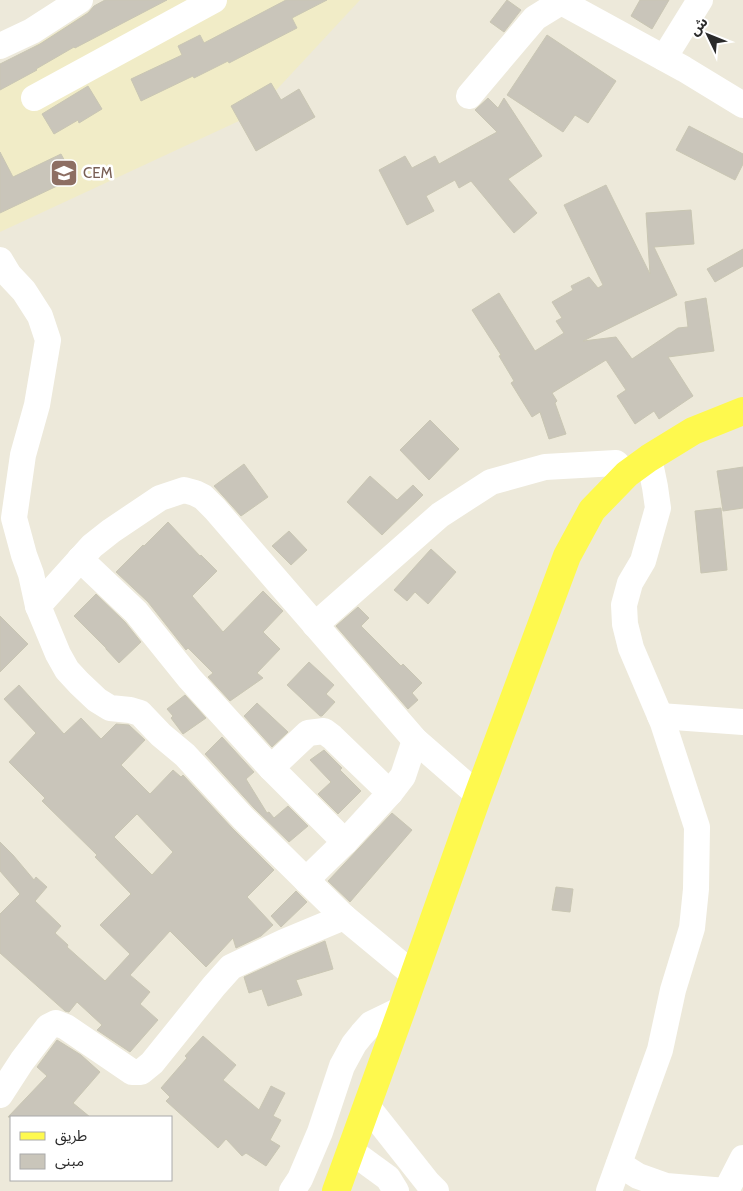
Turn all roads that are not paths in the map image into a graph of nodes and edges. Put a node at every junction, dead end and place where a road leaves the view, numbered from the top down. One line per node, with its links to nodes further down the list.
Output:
1 (80, 0): 5 (street)
2 (214, 0): 8 (street)
3 (700, 0): 6 (street)
4 (560, 1): 6 (street); 7 (street)
5 (0, 46)
6 (664, 58): 9 (street)
7 (469, 96)
8 (34, 98)
9 (743, 105)
10 (0, 260): 14 (street)
11 (743, 411): 12 (main road)
12 (649, 458): 13 (main road); 18 (street)
13 (627, 474): 17 (street); 23 (main road)
14 (7, 524): 16 (street)
15 (80, 559): 16 (street); 17 (street); 21 (street)
16 (38, 606): 25 (street)
17 (315, 625): 20 (street)
18 (660, 716): 19 (street); 33 (street)
19 (743, 722)
20 (415, 740): 22 (street); 23 (street)
21 (271, 768): 22 (street); 24 (street)
22 (390, 793): 24 (street)
23 (478, 795): 27 (main road)
24 (345, 842): 25 (street)
25 (306, 880): 26 (street)
26 (344, 917): 27 (street); 29 (street)
27 (414, 975): 28 (main road)
28 (402, 1010): 30 (main road); 35 (street)
29 (4, 1079)
30 (367, 1106): 31 (main road); 34 (street)
31 (351, 1151): 36 (main road); 37 (street)
32 (743, 1158): 39 (street)
33 (619, 1164): 38 (street); 39 (street)
34 (431, 1188)
35 (292, 1191)
36 (336, 1191)
37 (396, 1191)
38 (609, 1191)
39 (726, 1191)

